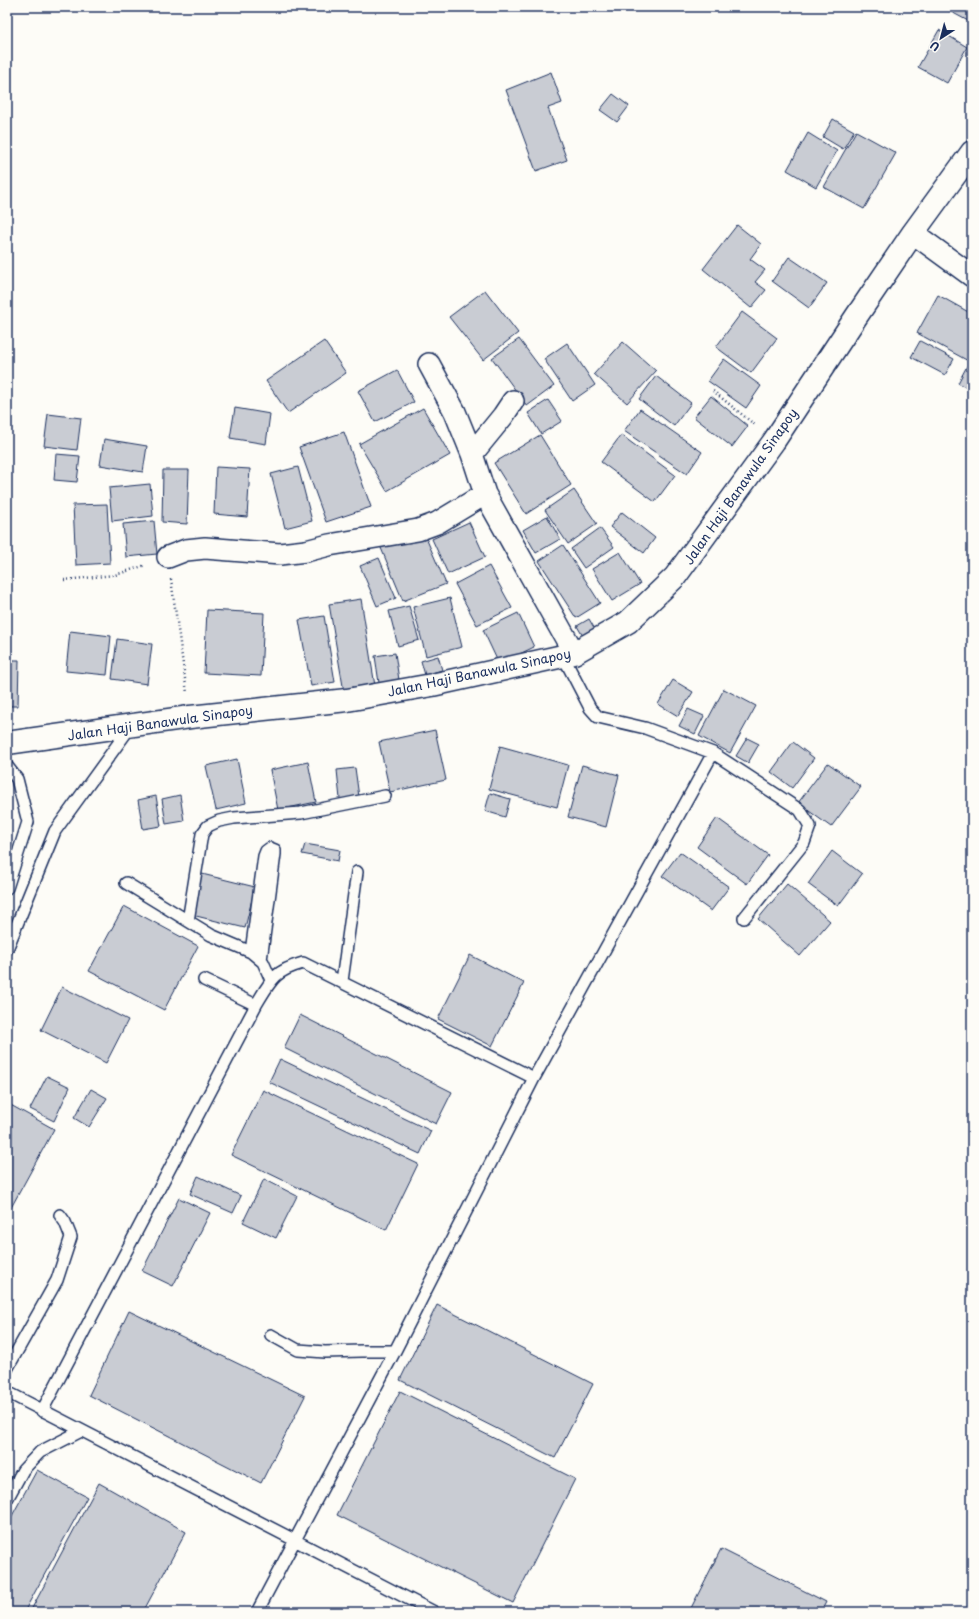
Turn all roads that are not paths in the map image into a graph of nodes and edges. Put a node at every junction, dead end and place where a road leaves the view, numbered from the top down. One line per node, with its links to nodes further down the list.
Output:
1 (972, 152): 2 (highway, Jalan Haji Banawula Sinapoy)
2 (913, 233): 3 (street); 9 (highway, Jalan Haji Banawula Sinapoy)
3 (972, 276)
4 (429, 364): 6 (street)
5 (513, 401): 6 (street)
6 (472, 454): 7 (street)
7 (484, 494): 8 (street); 9 (street)
8 (168, 557)
9 (569, 655): 10 (highway, Jalan Haji Banawula Sinapoy); 12 (lane)
10 (131, 726): 11 (highway, Jalan Haji Banawula Sinapoy); 21 (lane)
11 (7, 743)
12 (713, 753): 19 (lane); 28 (lane)
13 (7, 766): 17 (lane)
14 (385, 796): 20 (lane)
15 (357, 872): 26 (lane)
16 (126, 883): 20 (lane)
17 (7, 888)
18 (261, 917): 18 (lane); 22 (lane); 23 (lane)
19 (744, 918)
20 (188, 921): 22 (lane)
21 (7, 949)
22 (251, 952): 23 (lane)
23 (260, 960): 25 (lane)
24 (204, 980): 27 (lane)
25 (271, 980): 26 (lane); 27 (lane)
26 (342, 981): 28 (lane)
27 (256, 1006): 34 (lane)
28 (534, 1078): 31 (lane)
29 (60, 1215): 32 (lane)
30 (271, 1335): 31 (lane)
31 (395, 1352): 37 (lane)
32 (7, 1369)
33 (7, 1392): 34 (lane)
34 (42, 1411): 35 (lane)
35 (81, 1430): 36 (lane); 37 (lane)
36 (8, 1495)
37 (294, 1541): 38 (lane); 39 (lane)
38 (257, 1612)
39 (434, 1612)

